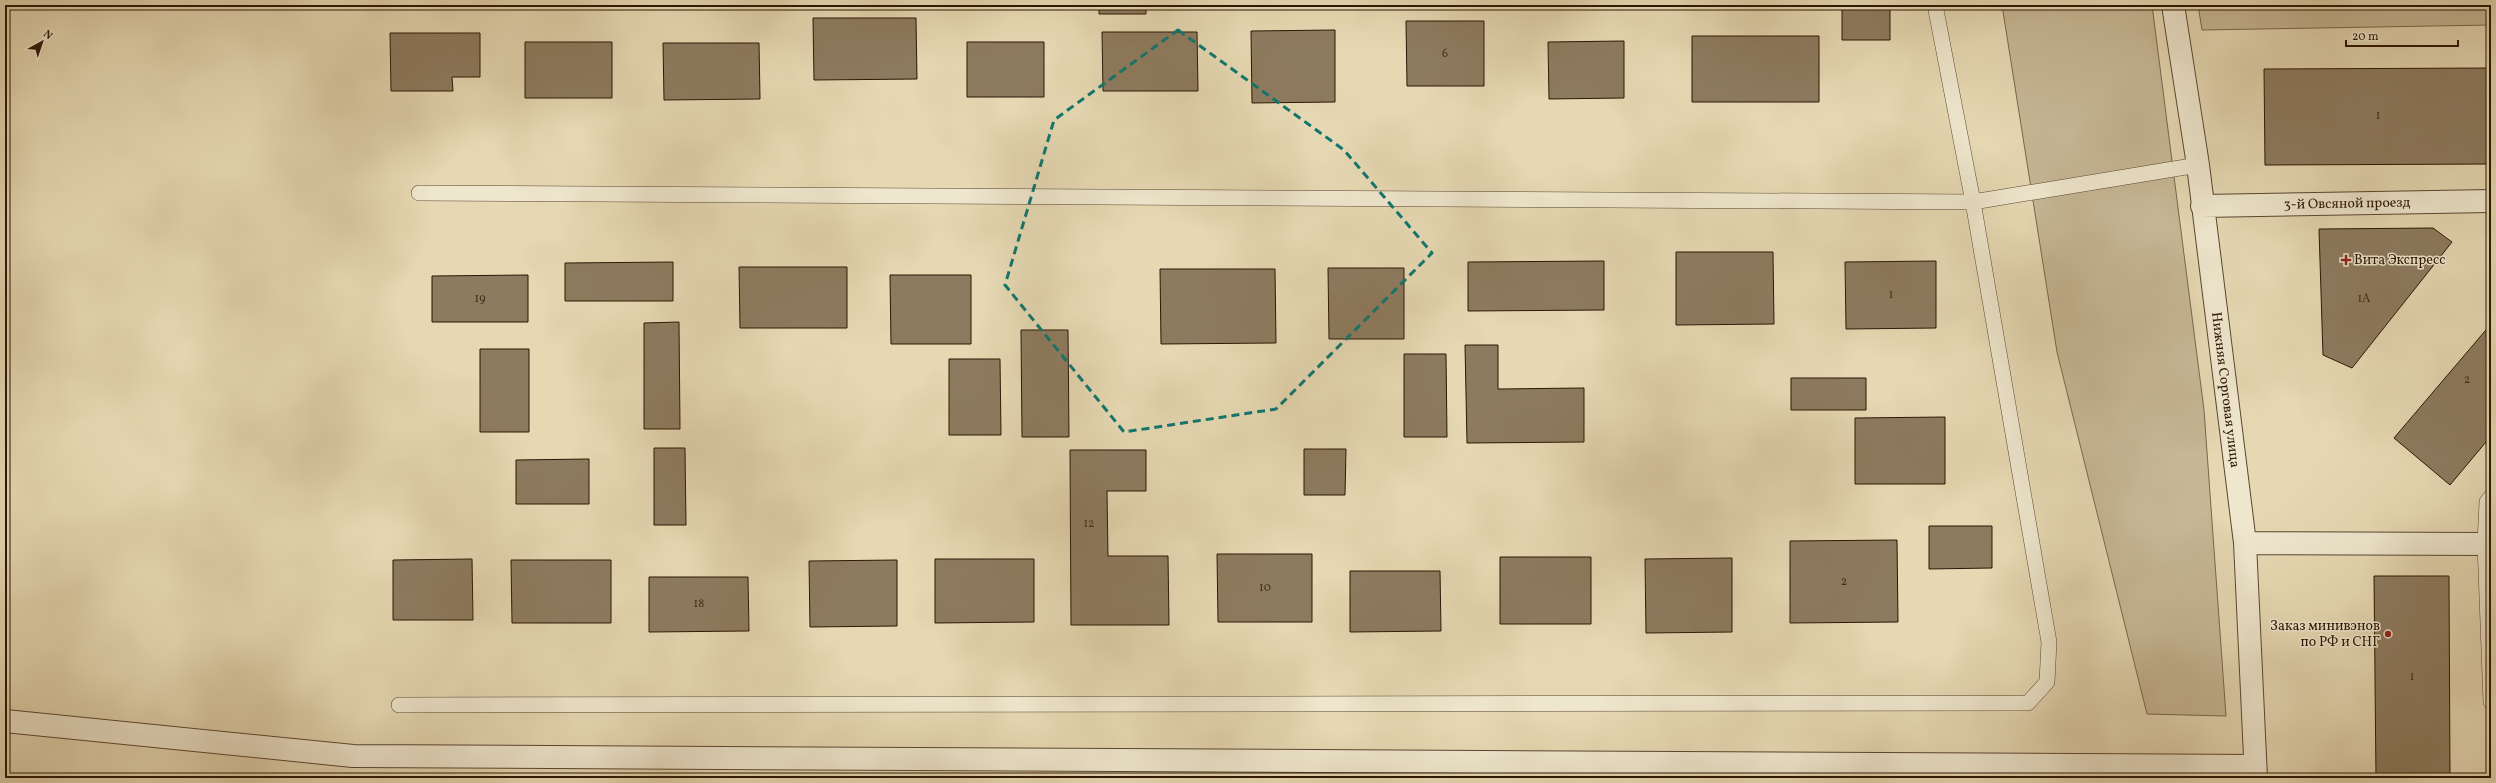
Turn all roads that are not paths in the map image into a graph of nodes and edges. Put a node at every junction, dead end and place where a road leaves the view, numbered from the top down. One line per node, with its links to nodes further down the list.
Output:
1 (1935, 5): 6 (lane)
2 (2173, 5): 3 (street, Нижняя Сорговая улица)
3 (2198, 165): 6 (lane); 7 (street, Нижняя Сорговая улица)
4 (419, 193): 6 (lane)
5 (2491, 201): 7 (street, 3-й Овсяной проезд)
6 (1973, 202): 12 (lane)
7 (2202, 206): 9 (street, Нижняя Сорговая улица)
8 (2491, 496): 10 (lane)
9 (2245, 543): 10 (street); 14 (street, Нижняя Сорговая улица)
10 (2488, 544): 11 (lane)
11 (2491, 702)
12 (399, 705)
13 (5, 721): 14 (street)
14 (2256, 772)

